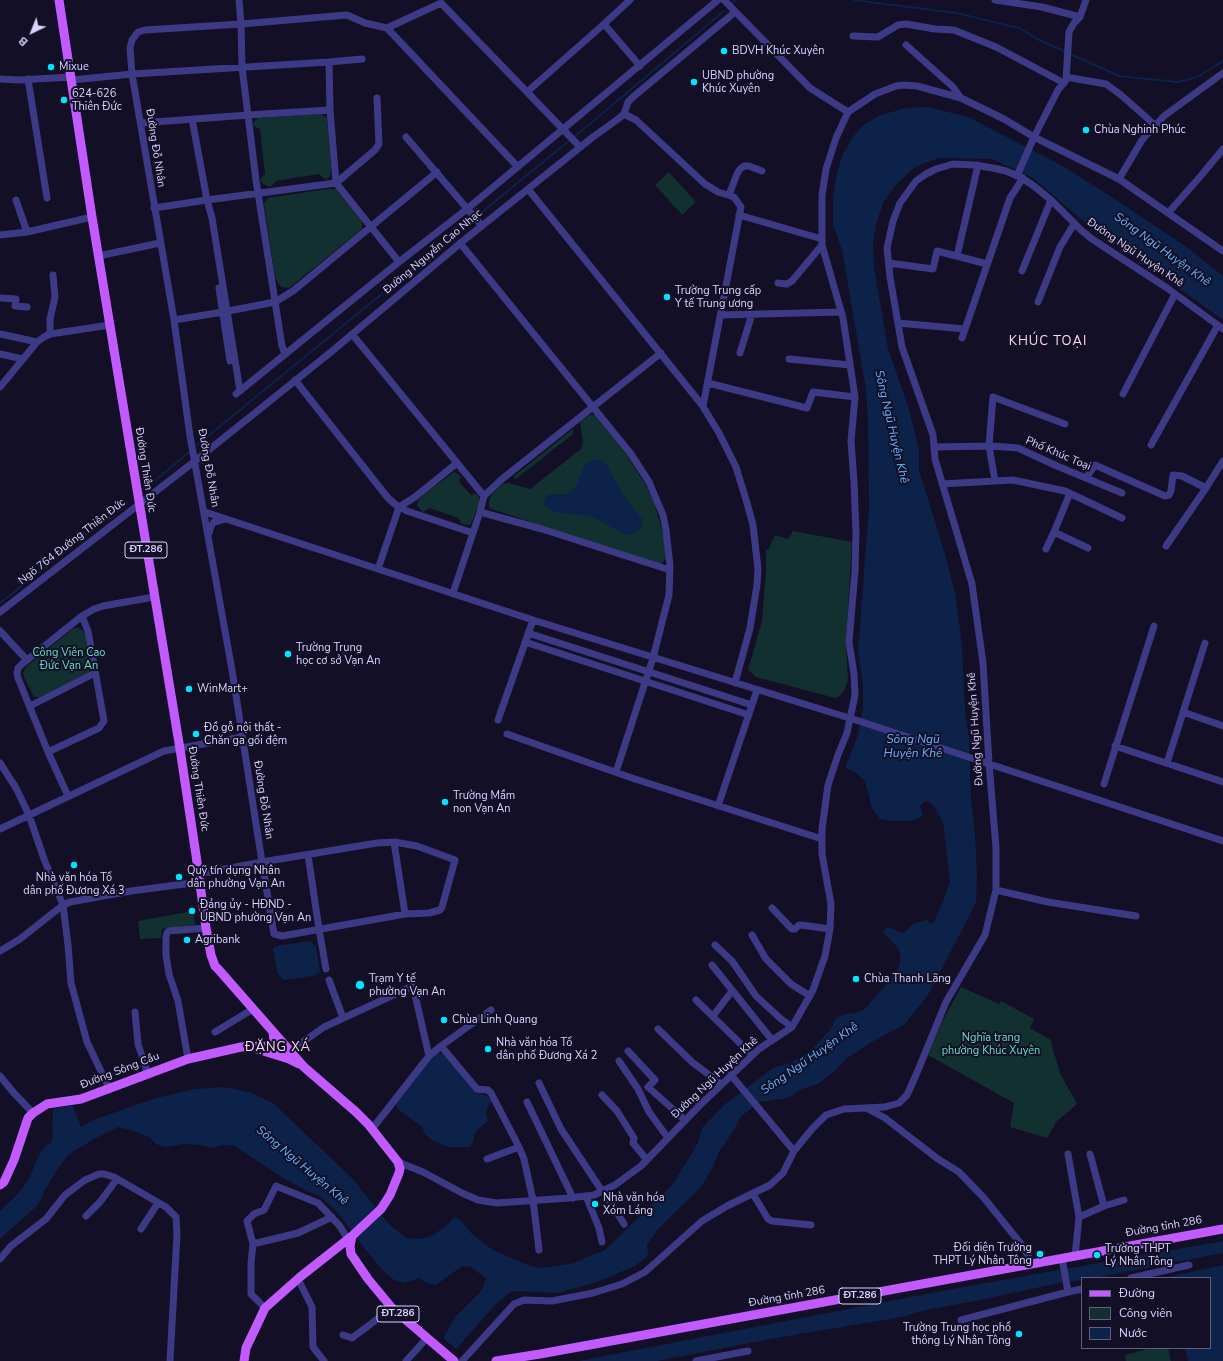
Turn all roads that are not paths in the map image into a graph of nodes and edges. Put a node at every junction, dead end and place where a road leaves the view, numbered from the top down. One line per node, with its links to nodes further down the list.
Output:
1 (59, 0): 22 (main road, Đường Thiên Đức / ĐT.286)
2 (239, 0): 9 (street)
3 (630, 0): 10 (street)
4 (718, 0): 17 (street)
5 (995, 0): 8 (street)
6 (1086, 0): 8 (street)
7 (728, 4): 28 (street); 29 (street, Đường Nguyễn Cao Nhạc)
8 (1080, 17): 20 (street)
9 (240, 24): 11 (street); 16 (street); 19 (street, Đường Đỗ Nhân)
10 (604, 24): 17 (street); 24 (street)
11 (387, 28): 24 (street); 40 (street)
12 (853, 36): 20 (street)
13 (906, 45): 26 (street)
14 (362, 59): 15 (street)
15 (329, 62): 16 (street); 27 (street)
16 (242, 66): 19 (street); 30 (street)
17 (640, 66): 34 (street)
18 (1223, 73): 33 (street)
19 (132, 74): 22 (street); 32 (street, Đường Đỗ Nhân)
20 (1066, 78): 33 (street); 36 (street)
21 (28, 79): 22 (street); 23 (street); 49 (street)
22 (72, 79): 57 (main road, Đường Thiên Đức / ĐT.286)
23 (0, 80)
24 (527, 92): 34 (street)
25 (377, 98): 45 (street)
26 (961, 98): 28 (street); 36 (street)
27 (330, 110): 30 (street); 45 (street)
28 (848, 112): 63 (street, Đường Ngũ Huyện Khê)
29 (624, 114): 37 (street, Đường Nguyễn Cao Nhạc); 48 (street)
30 (248, 115): 31 (street); 47 (street)
31 (192, 119): 32 (street); 51 (street)
32 (141, 123): 53 (street, Đường Đỗ Nhân)
33 (1156, 126): 44 (street)
34 (565, 131): 37 (street); 40 (street)
35 (406, 137): 42 (street)
36 (1034, 137): 43 (street); 44 (street)
37 (578, 146): 46 (street, Đường Nguyễn Cao Nhạc)
38 (1223, 149): 55 (street)
39 (978, 165): 43 (street, Đường Ngũ Huyện Khê); 68 (street); 70 (street, Đường Ngũ Huyện Khê)
40 (518, 167): 54 (street)
41 (762, 171): 48 (street)
42 (437, 172): 54 (street); 60 (street)
43 (1020, 177): 52 (street, Đường Ngũ Huyện Khê); 71 (street)
44 (1118, 179): 55 (street)
45 (336, 183): 47 (street); 60 (street)
46 (528, 189): 58 (street, Đường Nguyễn Cao Nhạc); 94 (street)
47 (258, 193): 51 (street); 77 (street)
48 (729, 195): 56 (street)
49 (47, 198)
50 (16, 200): 61 (street)
51 (207, 200): 53 (street); 80 (street)
52 (1051, 200): 59 (street, Đường Ngũ Huyện Khê); 72 (street)
53 (154, 208): 64 (street, Đường Đỗ Nhân)
54 (468, 210): 58 (street); 69 (street)
55 (1168, 213): 66 (street)
56 (739, 215): 63 (street); 83 (street)
57 (92, 217): 61 (street); 67 (main road, Đường Thiên Đức / ĐT.286)
58 (480, 224): 65 (street, Đường Nguyễn Cao Nhạc)
59 (1074, 224): 75 (street, Đường Ngũ Huyện Khê); 78 (street)
60 (371, 227): 69 (street); 77 (street)
61 (27, 232): 62 (street)
62 (0, 234)
63 (822, 242): 74 (street); 81 (street, Đường Ngũ Huyện Khê)
64 (160, 243): 67 (street); 84 (street, Đường Đỗ Nhân)
65 (460, 243): 91 (street, Đường Nguyễn Cao Nhạc); 107 (street)
66 (1223, 251)
67 (98, 256): 86 (main road, Đường Thiên Đức / ĐT.286)
68 (957, 256): 70 (street); 71 (street)
69 (399, 262): 97 (street)
70 (889, 263): 85 (street, Đường Ngũ Huyện Khê)
71 (987, 264): 88 (street)
72 (1022, 271)
73 (53, 275): 90 (street)
74 (778, 283)
75 (1175, 294): 87 (street, Đường Ngũ Huyện Khê); 104 (street)
76 (0, 298): 79 (street)
77 (275, 302): 80 (street); 97 (street)
78 (1038, 302)
79 (27, 307)
80 (225, 312): 84 (street); 97 (street)
81 (841, 312): 82 (street); 100 (street, Đường Ngũ Huyện Khê)
82 (752, 314): 83 (street); 95 (street)
83 (721, 315): 102 (street)
84 (174, 320): 112 (street, Đường Đỗ Nhân)
85 (898, 323): 88 (street); 111 (street, Đường Ngũ Huyện Khê)
86 (110, 325): 90 (street); 122 (main road, Đường Thiên Đức / ĐT.286)
87 (1220, 327): 109 (street)
88 (965, 329): 92 (street)
89 (0, 334): 93 (street)
90 (50, 334): 93 (street)
91 (352, 334): 101 (street, Đường Nguyễn Cao Nhạc); 114 (street)
92 (962, 338)
93 (37, 342): 98 (street)
94 (661, 353): 106 (street); 107 (street)
95 (740, 353)
96 (0, 354): 98 (street)
97 (285, 354)
98 (23, 359): 103 (street)
99 (790, 359): 100 (street)
100 (850, 365): 105 (street, Đường Ngũ Huyện Khê)
101 (295, 380): 112 (street, Đường Nguyễn Cao Nhạc); 123 (street)
102 (708, 383): 105 (street); 106 (street)
103 (0, 387)
104 (1124, 394)
105 (855, 397): 157 (street, Đường Ngũ Huyện Khê)
106 (703, 406): 151 (street)
107 (593, 407): 121 (street); 135 (street)
108 (1065, 424): 110 (street)
109 (1151, 445)
110 (989, 446): 111 (street, Phố Khúc Toại); 115 (street, Phố Khúc Toại); 116 (street)
111 (934, 447): 117 (street, Đường Ngũ Huyện Khê)
112 (195, 461): 122 (street, Đường Nguyễn Cao Nhạc); 124 (street, Đường Đỗ Nhân)
113 (1223, 461): 118 (street)
114 (457, 463): 121 (street); 123 (street)
115 (1086, 478): 118 (street); 120 (street, Phố Khúc Toại)
116 (995, 481): 117 (street); 119 (street)
117 (942, 484): 166 (street, Đường Ngũ Huyện Khê)
118 (1206, 488): 131 (street)
119 (1070, 493): 126 (street); 128 (street)
120 (1122, 493)
121 (484, 496): 125 (street)
122 (138, 504): 137 (main road, Đường Thiên Đức / ĐT.286); 138 (street, Ngõ 764 Đường Thiên Đức)
123 (399, 507): 129 (street); 134 (street)
124 (204, 512): 127 (street); 130 (street, Đường Đỗ Nhân)
125 (480, 512): 129 (street); 135 (street)
126 (1122, 518)
127 (225, 519): 130 (street); 134 (street)
128 (1054, 532): 132 (street); 133 (street)
129 (473, 533): 136 (street)
130 (208, 535): 161 (street, Đường Đỗ Nhân)
131 (1166, 546)
132 (1046, 548)
133 (1088, 548)
134 (378, 569): 136 (street)
135 (670, 570): 146 (street)
136 (454, 593): 140 (street)
137 (154, 597): 139 (street); 163 (main road, Đường Thiên Đức / ĐT.286)
138 (0, 612)
139 (82, 616): 147 (street); 149 (street)
140 (533, 620): 143 (street); 146 (street)
141 (1154, 626): 162 (street)
142 (0, 631): 147 (street)
143 (528, 633): 144 (street); 148 (street)
144 (525, 642): 150 (street); 158 (street)
145 (1205, 643): 155 (street)
146 (653, 658): 148 (street); 151 (street)
147 (27, 660): 154 (street)
148 (648, 672): 150 (street); 153 (street)
149 (94, 673): 154 (street); 164 (street)
150 (645, 681): 156 (street); 168 (street)
151 (735, 683): 152 (street)
152 (757, 690): 153 (street); 157 (street)
153 (752, 705): 156 (street)
154 (30, 706): 164 (street)
155 (1183, 712): 159 (street); 167 (street)
156 (749, 715): 172 (street)
157 (851, 719): 166 (street); 175 (street, Đường Ngũ Huyện Khê)
158 (498, 720)
159 (1223, 726)
160 (507, 734): 168 (street)
161 (242, 737): 163 (street); 179 (street, Đường Đỗ Nhân)
162 (1115, 746): 167 (street); 170 (street)
163 (180, 749): 171 (street); 180 (main road, Đường Thiên Đức / ĐT.286)
164 (48, 752): 171 (street)
165 (0, 763): 173 (street)
166 (989, 763): 176 (street); 181 (street, Đường Ngũ Huyện Khê)
167 (1167, 763): 169 (street)
168 (616, 772): 172 (street)
169 (1223, 782)
170 (1104, 784)
171 (68, 796): 173 (street)
172 (718, 806): 175 (street)
173 (29, 815): 174 (street); 182 (street)
174 (0, 829)
175 (822, 839): 187 (street, Đường Ngũ Huyện Khê)
176 (1223, 841)
177 (394, 842): 178 (street); 184 (street); 184 (street)
178 (308, 855): 179 (street); 188 (street)
179 (262, 862): 180 (street); 188 (street, Đường Đỗ Nhân)
180 (199, 878): 182 (street); 186 (main road, Đường Thiên Đức / ĐT.286)
181 (996, 890): 185 (street); 225 (street, Đường Ngũ Huyện Khê)
182 (63, 905): 191 (street); 222 (street)
183 (772, 908): 187 (street)
184 (405, 914): 188 (street)
185 (1136, 916)
186 (206, 928): 198 (main road, Đường Thiên Đức / ĐT.286); 214 (street)
187 (830, 928): 196 (street, Đường Ngũ Huyện Khê)
188 (319, 930): 193 (street)
189 (752, 935): 196 (street)
190 (715, 945): 203 (street)
191 (0, 951)
192 (712, 965): 195 (street)
193 (326, 969)
194 (329, 980): 202 (street)
195 (732, 991): 201 (street); 207 (street)
196 (810, 996): 203 (street, Đường Ngũ Huyện Khê)
197 (696, 1000): 201 (street)
198 (253, 1009): 205 (street); 206 (main road, Đường Thiên Đức / ĐT.286)
199 (491, 1010): 208 (street)
200 (135, 1012): 217 (street)
201 (712, 1016): 212 (street)
202 (343, 1018): 210 (street); 213 (street)
203 (792, 1026): 207 (street, Đường Ngũ Huyện Khê)
204 (658, 1028): 221 (street)
205 (215, 1032)
206 (273, 1032): 209 (main road, Đường Sông Cầu); 210 (main road, Đường Thiên Đức / ĐT.286)
207 (772, 1040): 212 (street, Đường Ngũ Huyện Khê)
208 (441, 1046): 213 (street); 230 (street)
209 (250, 1047): 214 (main road, Đường Sông Cầu); 216 (main road, Đường Sông Cầu)
210 (290, 1051): 216 (main road, Đường Thiên Đức / ĐT.286)
211 (628, 1051): 227 (street)
212 (752, 1055): 219 (street, Đường Ngũ Huyện Khê)
213 (429, 1056): 228 (street)
214 (188, 1059): 217 (main road, Đường Sông Cầu)
215 (619, 1061): 229 (street)
216 (304, 1067): 228 (main road, Đường Thiên Đức / ĐT.286)
217 (148, 1074): 222 (main road, Đường Sông Cầu)
218 (0, 1076): 226 (street)
219 (733, 1078): 221 (street, Đường Ngũ Huyện Khê); 231 (street)
220 (539, 1083): 239 (street)
221 (721, 1084): 227 (street, Đường Ngũ Huyện Khê)
222 (109, 1088): 226 (main road, Đường Sông Cầu)
223 (602, 1095): 235 (street)
224 (527, 1102): 242 (street)
225 (866, 1108): 231 (street, Đường Ngũ Huyện Khê); 263 (street)
226 (33, 1113): 238 (main road)
227 (685, 1120): 229 (street, Đường Ngũ Huyện Khê)
228 (372, 1129): 236 (main road, Đường Thiên Đức / ĐT.286)
229 (668, 1138): 235 (street, Đường Ngũ Huyện Khê)
230 (519, 1147): 234 (street); 243 (street)
231 (794, 1151): 240 (street, Đường Ngũ Huyện Khê)
232 (1068, 1154): 249 (street)
233 (1090, 1154): 246 (street)
234 (487, 1159)
235 (647, 1160): 239 (street, Đường Ngũ Huyện Khê)
236 (398, 1162): 243 (street, Đường Ngũ Huyện Khê); 254 (main road)
237 (117, 1179): 245 (street); 247 (street); 261 (street)
238 (0, 1185)
239 (603, 1191): 241 (street, Đường Ngũ Huyện Khê); 250 (street)
240 (753, 1194): 251 (street); 280 (street, Đường Ngũ Huyện Khê)
241 (586, 1196): 242 (street, Đường Ngũ Huyện Khê); 255 (street)
242 (573, 1198): 243 (street, Đường Ngũ Huyện Khê)
243 (533, 1200): 258 (street)
244 (1124, 1200): 246 (street)
245 (158, 1203): 253 (street); 275 (street)
246 (1104, 1206): 249 (street)
247 (86, 1216)
248 (332, 1217): 254 (street); 256 (street); 256 (street)
249 (1079, 1217): 259 (street)
250 (624, 1224)
251 (811, 1225)
252 (1223, 1228): 259 (main road, Đường tỉnh 286 / ĐT.286)
253 (141, 1229)
254 (350, 1238): 257 (main road); 260 (main road)
255 (602, 1242)
256 (253, 1244): 269 (street)
257 (336, 1249): 260 (main road, ĐT.286); 266 (main road)
258 (539, 1250)
259 (1075, 1256): 262 (main road, Đường tỉnh 286 / ĐT.286)
260 (352, 1258): 270 (main road, ĐT.286)
261 (0, 1259)
262 (1063, 1261): 263 (main road, Đường tỉnh 286 / ĐT.286); 267 (street)
263 (1033, 1264): 281 (main road, Đường tỉnh 286 / ĐT.286)
264 (1189, 1265): 265 (street)
265 (1135, 1277)
266 (298, 1279): 269 (main road); 277 (street)
267 (1068, 1289): 268 (street); 271 (street)
268 (1081, 1289)
269 (265, 1308): 276 (main road)
270 (392, 1308): 272 (street); 273 (main road, ĐT.286)
271 (961, 1320)
272 (343, 1335)
273 (426, 1339): 278 (street); 279 (main road, ĐT.286)
274 (748, 1350): 282 (street)
275 (170, 1361)
276 (244, 1361)
277 (324, 1361)
278 (406, 1361)
279 (454, 1361)
280 (462, 1361)
281 (496, 1361)
282 (696, 1361)

